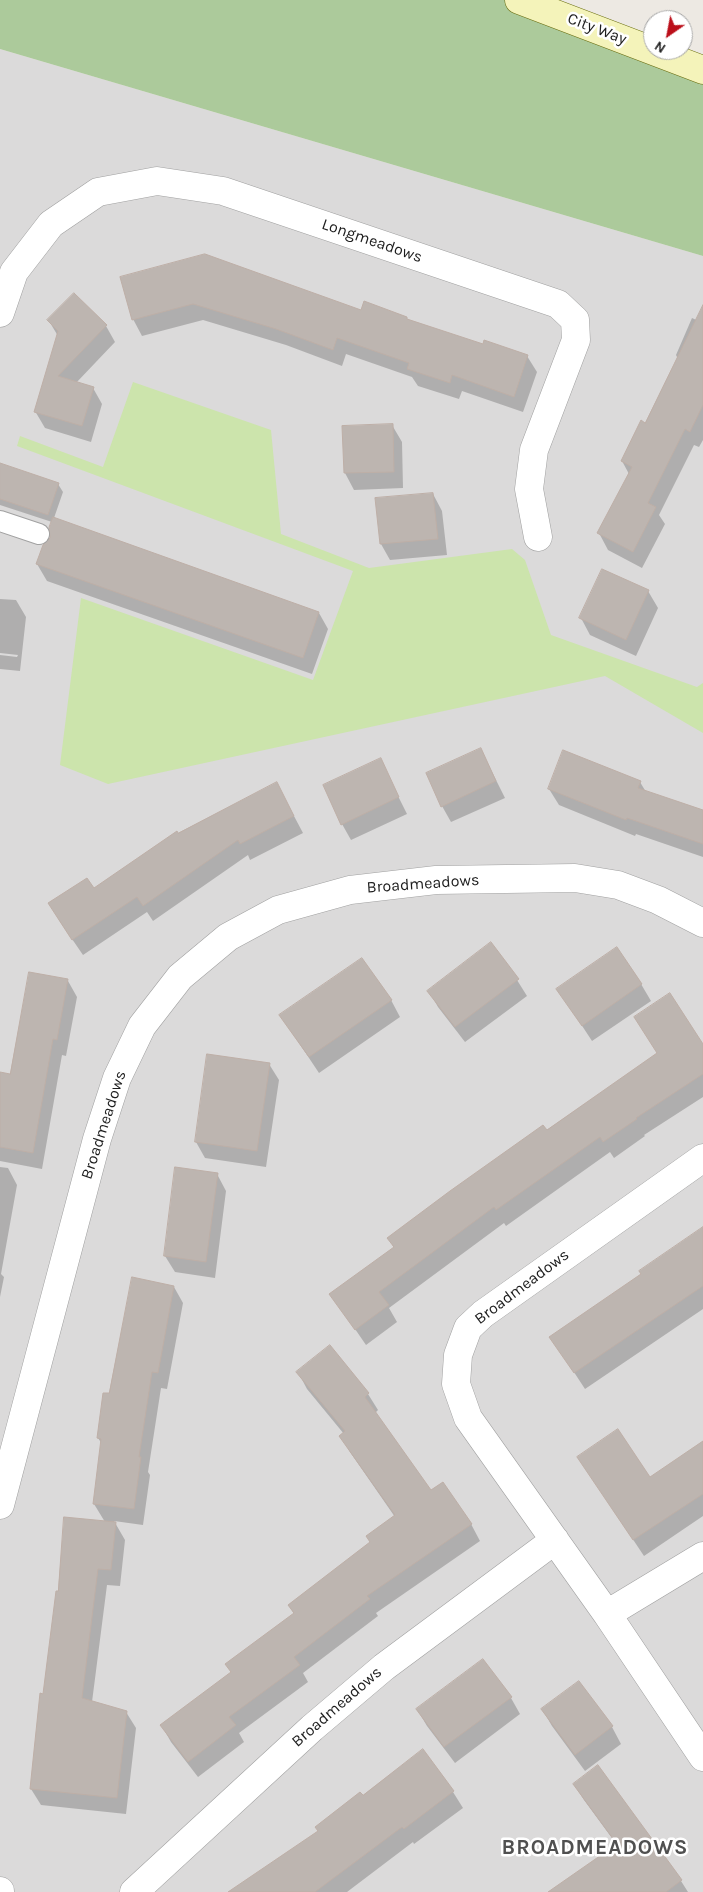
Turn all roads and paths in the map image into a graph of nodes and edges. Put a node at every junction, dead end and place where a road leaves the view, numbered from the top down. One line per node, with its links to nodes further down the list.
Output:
1 (519, 0): 2 (main road, City Way)
2 (703, 70)
3 (0, 314): 6 (street, Longmeadows)
4 (0, 521): 5 (lane)
5 (39, 534)
6 (538, 537)
7 (703, 923): 9 (street, Broadmeadows)
8 (703, 1158): 10 (street, Broadmeadows)
9 (0, 1504)
10 (555, 1540): 12 (street, Broadmeadows); 14 (street, Broadmeadows)
11 (703, 1556): 12 (street)
12 (607, 1614): 13 (street, Broadmeadows)
13 (703, 1758)
14 (134, 1892)

